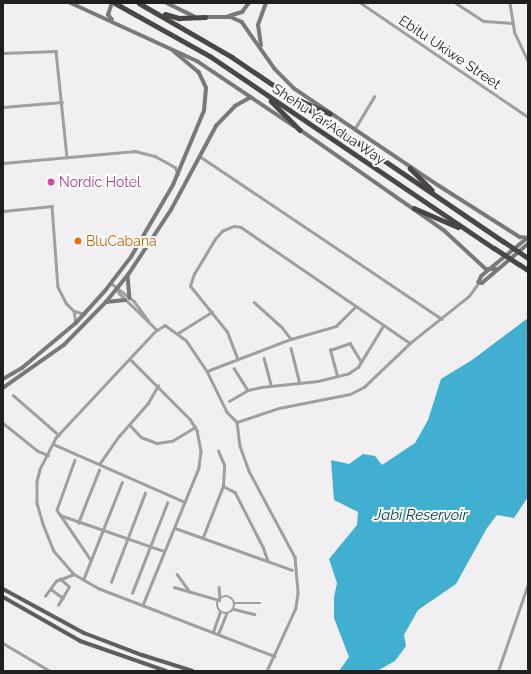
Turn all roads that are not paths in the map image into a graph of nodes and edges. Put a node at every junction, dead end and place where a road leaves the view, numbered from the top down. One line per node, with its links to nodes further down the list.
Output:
1 (71, 3): 12 (street)
2 (113, 3): 12 (street); 21 (highway, Shehu Yar'Adua Way)
3 (167, 3): 10 (street)
4 (249, 3): 11 (street)
5 (266, 3): 15 (street)
6 (362, 3): 27 (street, Ebitu Ukiwe Street)
7 (456, 3): 13 (street)
8 (510, 3): 13 (street)
9 (140, 4): 10 (highway); 20 (highway, Shehu Yar'Adua Way)
10 (205, 17): 11 (street)
11 (222, 17): 15 (street)
12 (112, 21): 14 (street)
13 (513, 23): 18 (street)
14 (170, 48): 17 (street); 19 (street)
15 (261, 48): 26 (street)
16 (3, 53): 24 (street)
17 (195, 60): 19 (street); 22 (street)
18 (528, 61)
19 (191, 65): 33 (street)
20 (276, 88): 26 (highway); 39 (highway, Shehu Yar'Adua Way)
21 (263, 92): 28 (highway); 42 (highway, Shehu Yar'Adua Way)
22 (251, 96): 28 (street); 30 (street)
23 (374, 97): 29 (street)
24 (62, 102): 25 (street); 31 (street)
25 (3, 107)
26 (330, 114): 29 (street)
27 (528, 117)
28 (300, 130): 37 (street)
29 (354, 130): 35 (street)
30 (201, 156): 51 (street); 64 (street)
31 (67, 157): 32 (street); 34 (street)
32 (3, 163)
33 (181, 166): 34 (street); 36 (street)
34 (175, 167): 36 (street)
35 (410, 168): 39 (highway); 40 (street)
36 (178, 174): 54 (street)
37 (414, 208): 42 (highway); 47 (street)
38 (3, 210): 61 (street)
39 (457, 210): 46 (highway, Shehu Yar'Adua Way, bridge)
40 (520, 237): 41 (street); 43 (street)
41 (528, 238): 43 (street)
42 (480, 239): 50 (highway, Shehu Yar'Adua Way, bridge)
43 (523, 242): 45 (street); 49 (street)
44 (528, 244): 45 (street)
45 (521, 250): 48 (street)
46 (528, 258)
47 (481, 265): 49 (street); 52 (street)
48 (497, 269): 49 (street); 53 (street)
49 (488, 270): 52 (street)
50 (528, 270)
51 (128, 275): 55 (street); 56 (street)
52 (482, 276): 53 (street)
53 (479, 282): 64 (street)
54 (111, 283): 55 (street); 63 (street)
55 (117, 288): 56 (street); 57 (street); 58 (street)
56 (130, 298): 65 (street)
57 (125, 300): 58 (street); 65 (street)
58 (106, 302): 84 (street)
59 (254, 302): 70 (street)
60 (355, 307): 62 (street); 67 (street); 70 (street)
61 (74, 311): 63 (street); 66 (street)
62 (212, 312): 69 (street); 73 (street)
63 (85, 314): 66 (street)
64 (442, 319): 71 (street)
65 (148, 320): 68 (street)
66 (76, 323): 80 (street)
67 (383, 326): 71 (street); 76 (street)
68 (157, 330): 69 (street); 75 (street)
69 (178, 333): 78 (street)
70 (291, 339): 73 (street)
71 (410, 343): 88 (street)
72 (291, 348): 81 (street)
73 (237, 358): 78 (street)
74 (264, 358): 82 (street)
75 (131, 360): 83 (street); 92 (street)
76 (361, 362): 79 (street); 79 (street)
77 (234, 368): 85 (street)
78 (206, 371): 88 (street)
79 (337, 376): 81 (street)
80 (3, 379)
81 (300, 383): 82 (street)
82 (271, 385): 85 (street)
83 (158, 386): 90 (street); 91 (street)
84 (3, 388)
85 (248, 390): 87 (street)
86 (13, 395): 92 (street)
87 (229, 401)
88 (237, 422): 142 (street)
89 (3, 423): 95 (street)
90 (130, 425): 91 (street); 97 (street)
91 (195, 427): 102 (street)
92 (58, 435): 93 (street)
93 (53, 444): 95 (street); 97 (street)
94 (218, 451): 100 (street)
95 (48, 454): 115 (street)
96 (75, 460): 104 (street)
97 (100, 463): 102 (street)
98 (99, 470): 105 (street)
99 (122, 482): 107 (street)
100 (223, 486): 108 (street); 113 (street)
101 (145, 493): 109 (street)
102 (185, 502): 106 (street)
103 (167, 503): 110 (street)
104 (60, 515): 105 (street); 112 (street)
105 (78, 523): 107 (street)
106 (175, 528): 108 (street); 111 (street)
107 (104, 531): 109 (street); 112 (street)
108 (204, 537): 113 (street)
109 (128, 538): 110 (street); 119 (street)
110 (151, 546): 111 (street); 126 (street)
111 (164, 551): 134 (street)
112 (91, 560): 118 (street)
113 (268, 562): 114 (street)
114 (292, 570)
115 (74, 574): 117 (street); 118 (street)
116 (177, 574): 125 (street)
117 (60, 578): 124 (street); 129 (street)
118 (83, 580): 134 (street)
119 (110, 582)
120 (528, 584): 147 (street)
121 (174, 587): 125 (street)
122 (219, 587): 130 (street)
123 (3, 589): 145 (main road)
124 (51, 589): 127 (street); 129 (street)
125 (191, 592): 130 (street)
126 (132, 593)
127 (45, 596)
128 (3, 597): 144 (main road)
129 (63, 598): 133 (street)
130 (219, 599): 132 (street); 136 (street)
131 (260, 603): 132 (street)
132 (235, 604): 135 (street)
133 (58, 605)
134 (143, 605): 139 (street)
135 (234, 609): 137 (street); 138 (street)
136 (220, 612): 137 (street); 139 (street)
137 (226, 614): 140 (street)
138 (254, 614)
139 (213, 632): 140 (street)
140 (218, 634): 142 (street)
141 (3, 643): 143 (street)
142 (274, 656): 146 (street)
143 (50, 671)
144 (166, 671)
145 (193, 671)
146 (267, 671)
147 (498, 671)

